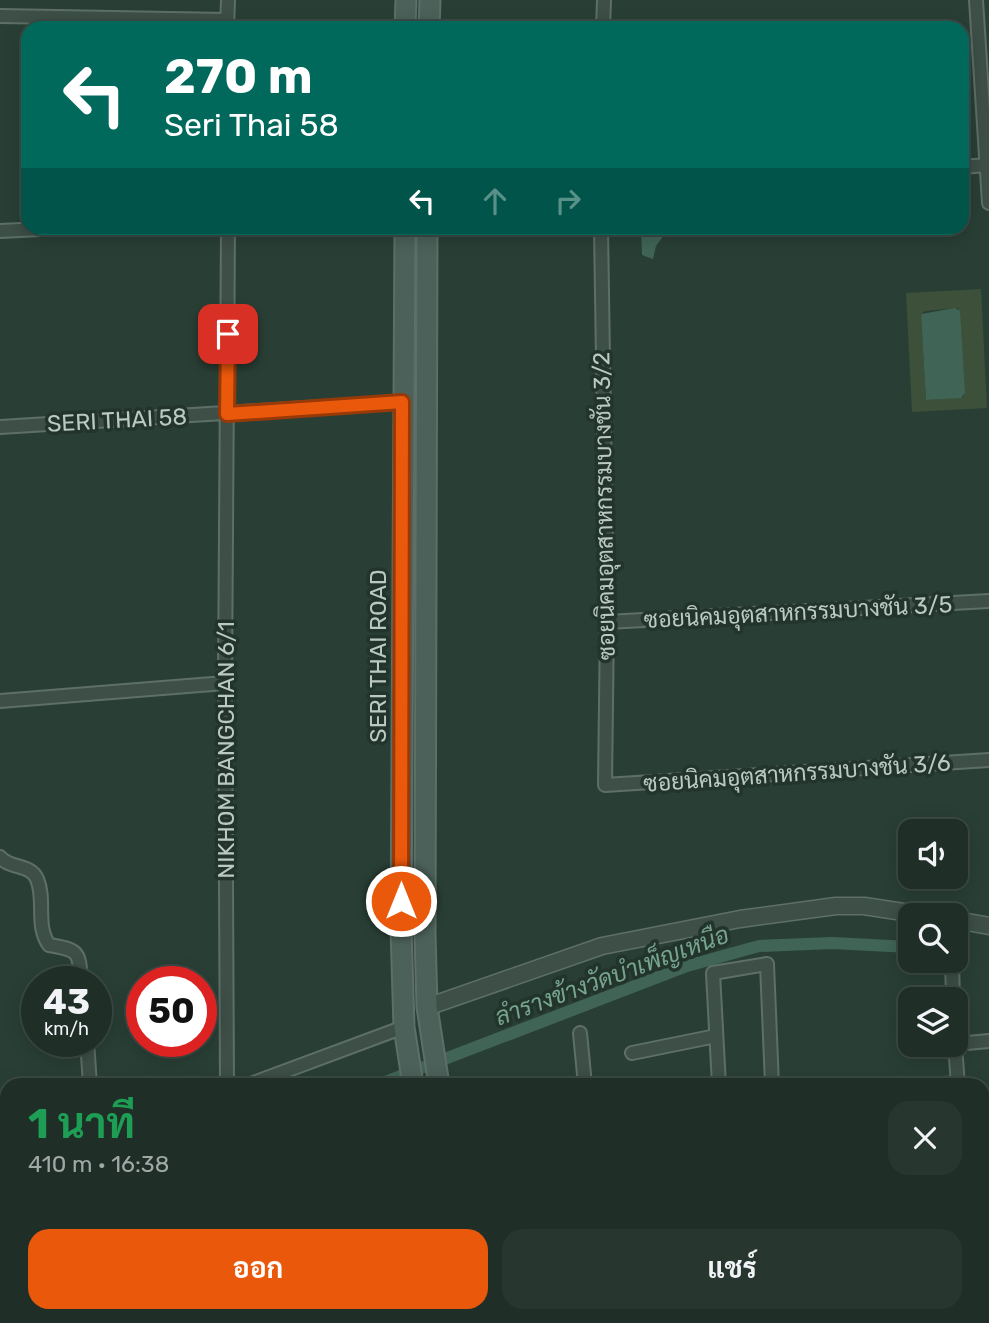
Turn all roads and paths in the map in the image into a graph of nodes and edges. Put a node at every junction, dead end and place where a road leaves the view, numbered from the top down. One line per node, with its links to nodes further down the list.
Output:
1 (228, 0): 8 (street)
2 (406, 0): 9 (main road)
3 (430, 0): 10 (main road)
4 (604, 0): 11 (street)
5 (976, 0): 12 (street)
6 (0, 16): 7 (street)
7 (142, 21)
8 (227, 21)
9 (405, 21)
10 (429, 21)
11 (603, 21)
12 (987, 165): 13 (street); 14 (street)
13 (969, 166)
14 (989, 203)
15 (21, 230): 16 (street)
16 (0, 231)
17 (228, 235): 22 (street, NIKHOM BANGCHAN 6/1)
18 (405, 235): 21 (main road, SERI THAI ROAD)
19 (427, 235): 35 (main road, SERI THAI ROAD)
20 (600, 235): 25 (street, ซอยนิคมอุตสาหกรรมบางชัน 3/2)
21 (402, 402): 22 (street, SERI THAI 58); 36 (main road, SERI THAI ROAD)
22 (227, 414): 23 (street, SERI THAI 58); 26 (street, NIKHOM BANGCHAN 6/1)
23 (0, 426)
24 (989, 601): 25 (street, ซอยนิคมอุตสาหกรรมบางชัน 3/5)
25 (607, 622): 29 (street, ซอยนิคมอุตสาหกรรมบางชัน 3/2)
26 (225, 683): 27 (street); 47 (street, NIKHOM BANGCHAN 6/1)
27 (0, 701)
28 (989, 760): 29 (street, ซอยนิคมอุตสาหกรรมบางชัน 3/6)
29 (605, 785)
30 (0, 857): 34 (street)
31 (898, 911): 35 (street)
32 (968, 922): 33 (street)
33 (989, 926)
34 (80, 966)
35 (427, 1007): 44 (main road, SERI THAI ROAD)
36 (404, 1027): 45 (main road, SERI THAI ROAD); 48 (street)
37 (580, 1032): 49 (street)
38 (716, 1036): 41 (street); 50 (street); 51 (street)
39 (989, 1041): 40 (street)
40 (968, 1043)
41 (632, 1054)
42 (87, 1057): 46 (street)
43 (956, 1057): 52 (street)
44 (436, 1070)
45 (412, 1076)
46 (89, 1078)
47 (228, 1078)
48 (267, 1078)
49 (584, 1078)
50 (719, 1078)
51 (772, 1078)
52 (958, 1078)

